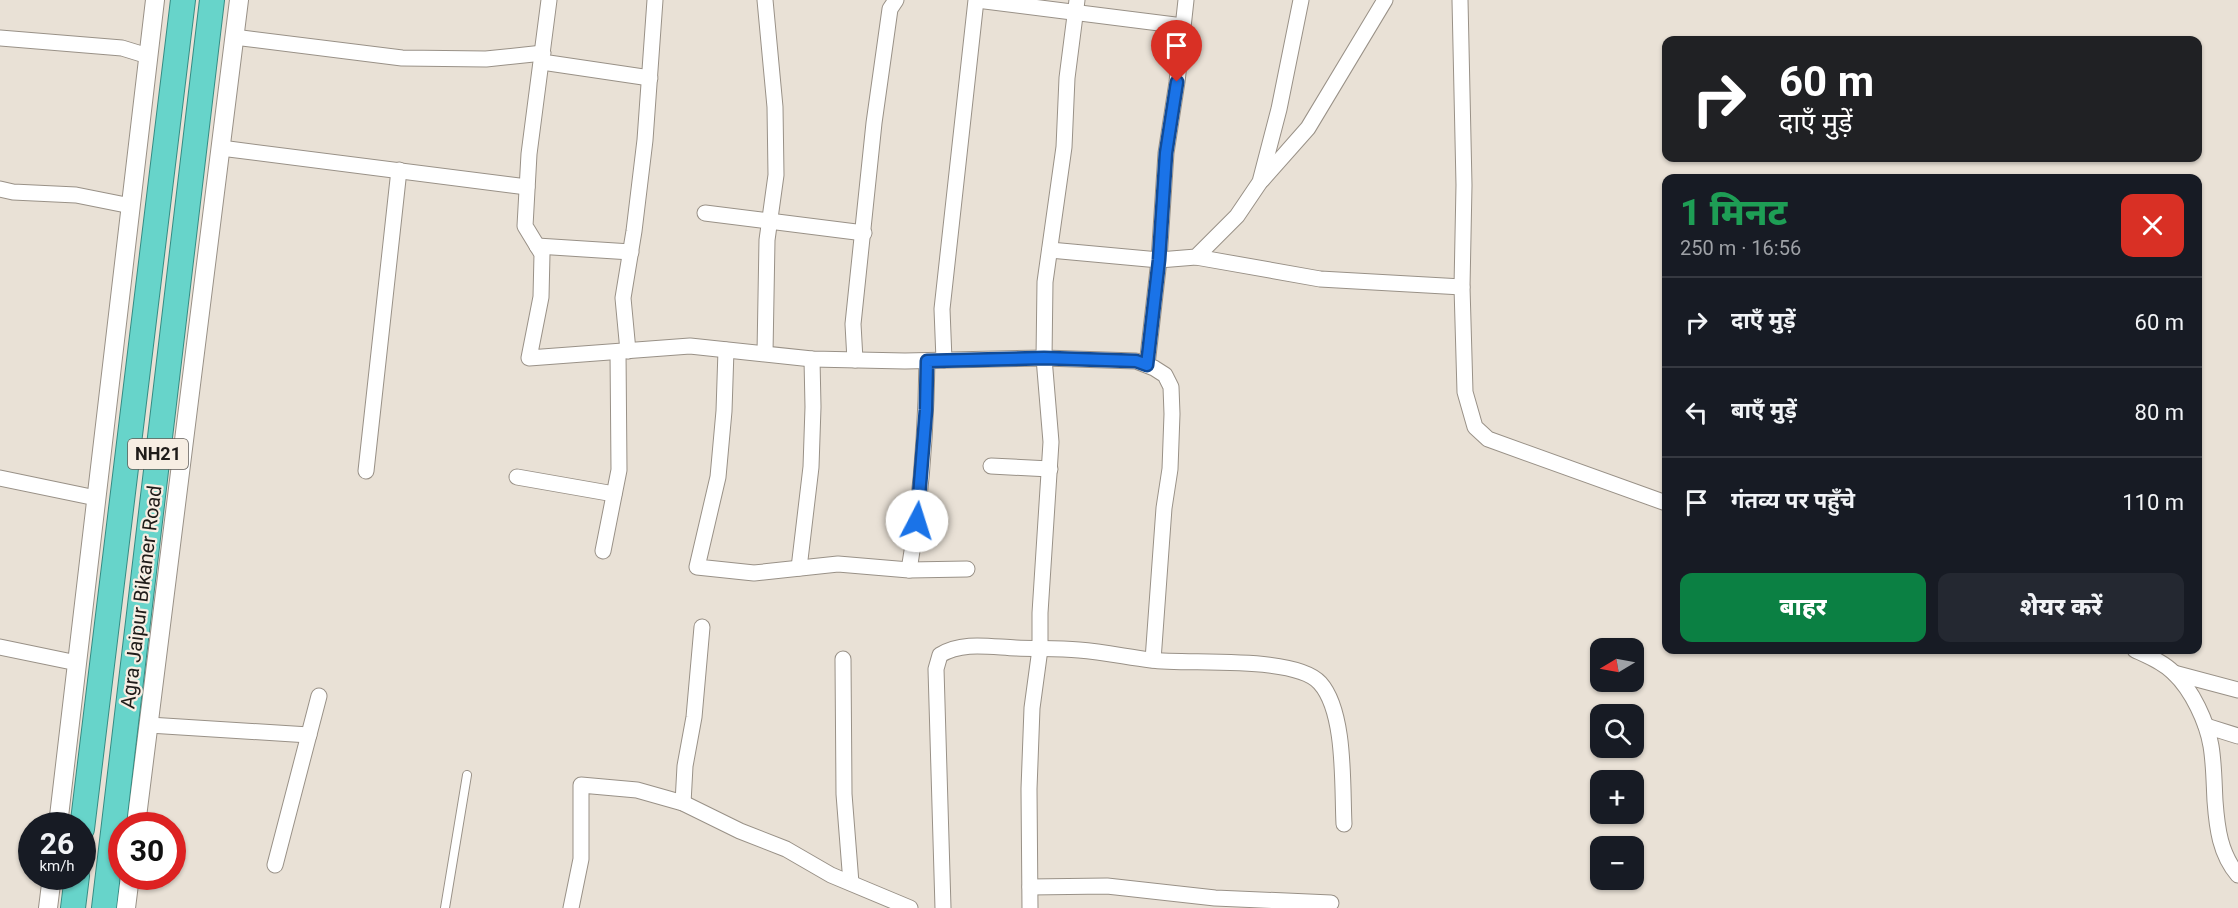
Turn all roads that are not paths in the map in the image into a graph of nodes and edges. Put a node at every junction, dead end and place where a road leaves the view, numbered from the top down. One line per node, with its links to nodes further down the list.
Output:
1 (155, 0): 18 (street)
2 (183, 0): 74 (highway, Agra Jaipur Bikaner Road / NH21)
3 (212, 0): 87 (highway, Agra Jaipur Bikaner Road / NH21)
4 (239, 0): 16 (street)
5 (549, 0): 19 (street)
6 (656, 0): 20 (street)
7 (765, 0): 28 (street)
8 (896, 0): 29 (street)
9 (976, 0): 14 (street); 42 (street)
10 (1186, 0): 15 (street)
11 (1301, 0): 23 (street)
12 (1385, 0): 23 (street)
13 (1460, 0): 35 (street)
14 (1077, 6): 15 (street); 31 (street)
15 (1183, 26): 34 (street)
16 (234, 37): 19 (street); 21 (street)
17 (0, 38): 18 (street)
18 (148, 56): 26 (street)
19 (542, 58): 20 (street); 24 (street)
20 (650, 78): 32 (street)
21 (221, 147): 22 (street); 67 (street)
22 (399, 171): 24 (street); 47 (street)
23 (1260, 182): 33 (street)
24 (527, 187): 30 (street)
25 (0, 189): 26 (street)
26 (131, 206): 51 (street)
27 (705, 213): 28 (street)
28 (770, 220): 29 (street); 38 (street)
29 (864, 233): 41 (street)
30 (537, 246): 32 (street); 37 (street)
31 (1050, 250): 34 (street); 39 (street)
32 (631, 252): 37 (street)
33 (1196, 257): 34 (street); 35 (street)
34 (1159, 260): 44 (street)
35 (1462, 287): 52 (street)
36 (726, 350): 37 (street); 38 (street); 54 (street)
37 (623, 351): 50 (street)
38 (765, 353): 40 (street)
39 (1044, 358): 42 (street); 44 (street); 46 (street)
40 (812, 359): 41 (street); 54 (street)
41 (855, 360): 43 (street)
42 (944, 360): 43 (street)
43 (927, 361): 56 (street)
44 (1147, 365): 62 (street)
45 (991, 466): 46 (street)
46 (1050, 469): 59 (street)
47 (366, 471)
48 (517, 477): 50 (street)
49 (0, 478): 51 (street)
50 (614, 494): 53 (street)
51 (96, 498): 63 (street)
52 (1662, 502)
53 (603, 552)
54 (799, 568): 56 (street)
55 (967, 569): 56 (street)
56 (909, 570)
57 (702, 627): 72 (street)
58 (0, 647): 63 (street)
59 (1040, 649): 62 (street); 80 (street); 92 (street)
60 (2144, 654): 64 (street)
61 (843, 659): 79 (street)
62 (1153, 660): 76 (street)
63 (77, 663): 73 (street)
64 (2174, 673): 65 (street); 68 (street)
65 (2238, 690)
66 (319, 696): 69 (street)
67 (148, 725): 69 (street); 75 (street)
68 (2206, 726): 70 (street); 78 (street)
69 (309, 735): 77 (street)
70 (2238, 736)
71 (467, 775): 89 (lane)
72 (683, 803): 79 (street); 90 (street)
73 (60, 812)
74 (84, 812)
75 (138, 812)
76 (1344, 825)
77 (275, 865)
78 (2238, 875)
79 (851, 883): 91 (street)
80 (1030, 887): 84 (street); 93 (street)
81 (50, 890): 85 (street)
82 (75, 890): 86 (highway)
83 (128, 890): 88 (street)
84 (1331, 903)
85 (48, 908)
86 (73, 908)
87 (104, 908)
88 (126, 908)
89 (445, 908)
90 (571, 908)
91 (910, 908)
92 (943, 908)
93 (1030, 908)

